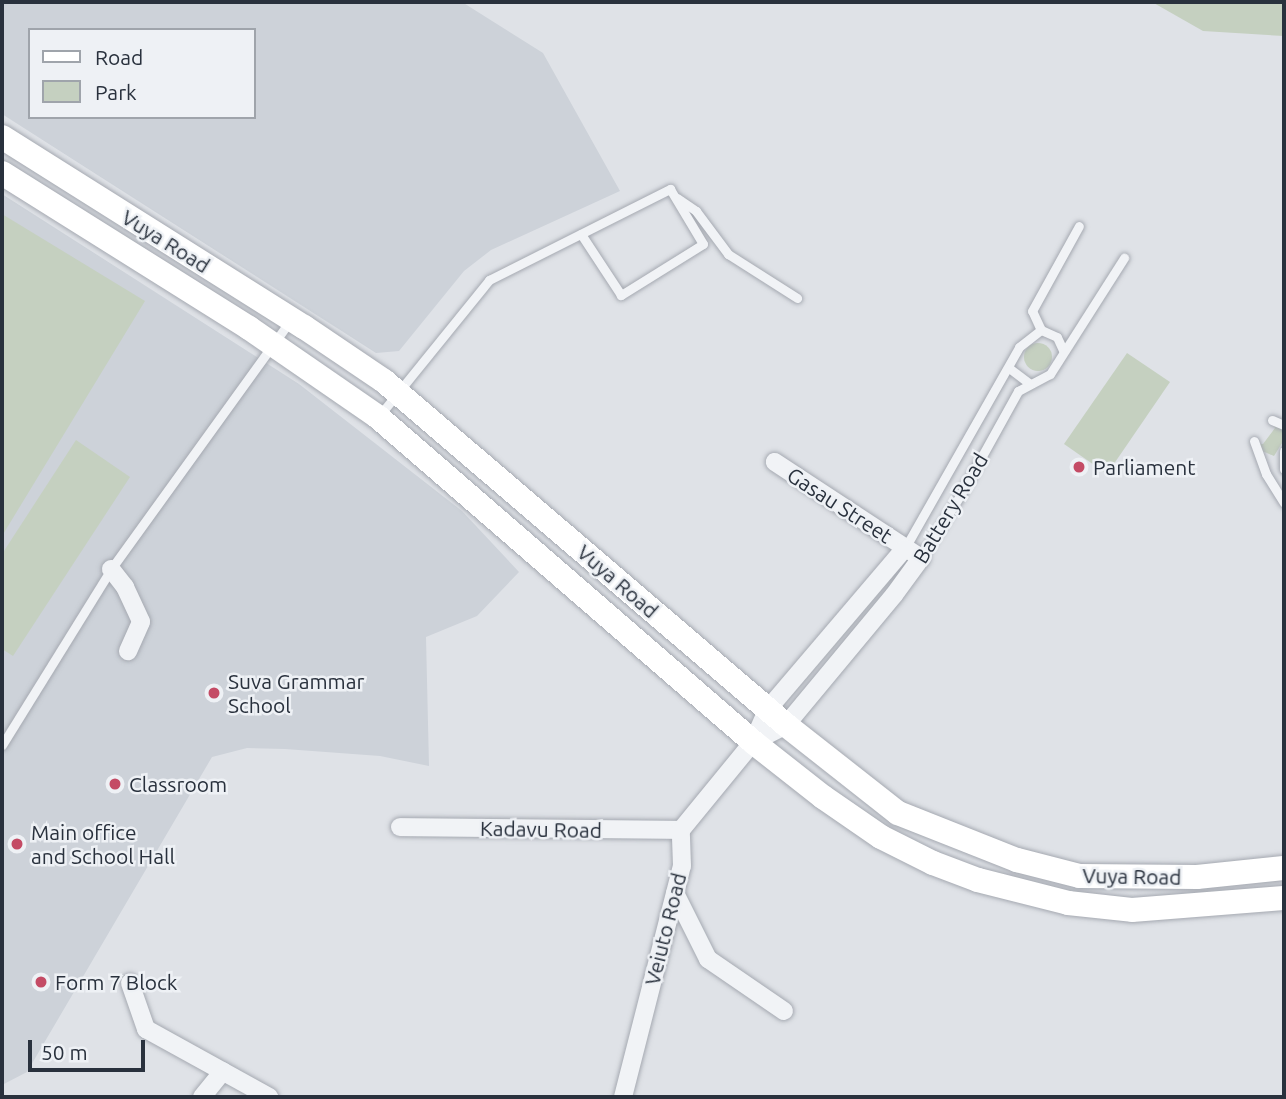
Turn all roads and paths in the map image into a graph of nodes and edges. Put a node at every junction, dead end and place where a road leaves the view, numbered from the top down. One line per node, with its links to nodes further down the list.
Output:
1 (2, 137): 8 (main road, Vuya Road)
2 (2, 173): 10 (main road, Vuya Road)
3 (673, 195): 5 (lane); 5 (lane); 7 (lane)
4 (1079, 226): 9 (lane)
5 (581, 234): 14 (lane)
6 (1124, 258): 11 (lane, Battery Road)
7 (797, 298)
8 (292, 319): 10 (lane); 14 (main road, Vuya Road)
9 (1041, 330): 11 (lane); 12 (lane, Battery Road)
10 (274, 344): 15 (main road, Vuya Road); 25 (lane)
11 (1063, 350): 13 (lane, Battery Road)
12 (1009, 368): 13 (lane); 23 (lane, Battery Road)
13 (1029, 383): 24 (lane, Battery Road)
14 (398, 393): 15 (lane); 27 (main road, Vuya Road)
15 (378, 417): 28 (main road, Vuya Road)
16 (1272, 420): 17 (lane)
17 (1284, 425)
18 (1254, 441): 22 (lane)
19 (1284, 451): 21 (lane)
20 (775, 462): 23 (street, Gasau Street)
21 (1284, 469)
22 (1284, 503)
23 (905, 548): 24 (street, Gasau Street); 27 (street, Battery Road)
24 (921, 558): 27 (street, Battery Road)
25 (111, 569): 26 (street); 29 (lane)
26 (128, 651)
27 (777, 717): 28 (street); 32 (main road, Vuya Road)
28 (753, 742): 31 (street); 34 (main road, Vuya Road)
29 (2, 745)
30 (400, 827): 31 (street, Kadavu Road)
31 (681, 831): 33 (street, Veiuto Road)
32 (1284, 867)
33 (675, 893): 36 (street); 40 (street, Veiuto Road)
34 (1284, 898)
35 (131, 983): 37 (street)
36 (784, 1011)
37 (223, 1071): 38 (street); 39 (street)
38 (202, 1097)
39 (269, 1097)
40 (623, 1097)

